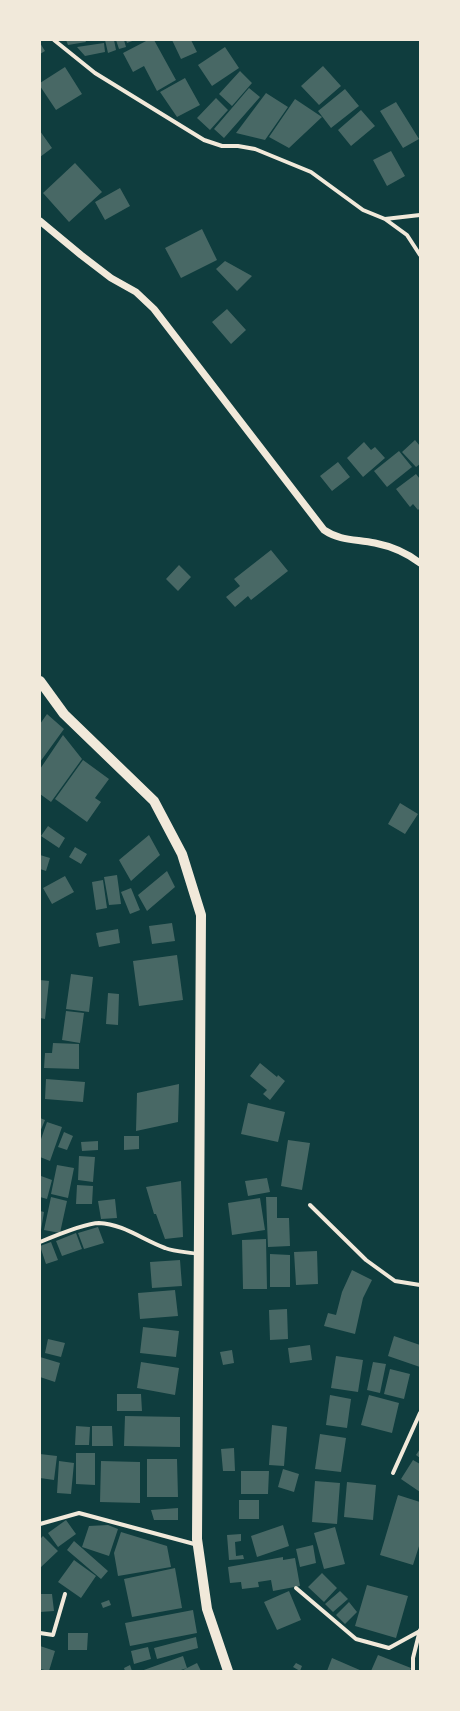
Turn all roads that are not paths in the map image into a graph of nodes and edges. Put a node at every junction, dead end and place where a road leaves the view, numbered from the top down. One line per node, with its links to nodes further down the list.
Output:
1 (54, 40): 3 (street)
2 (420, 215): 3 (street)
3 (385, 219): 5 (street)
4 (40, 221): 6 (street)
5 (420, 255)
6 (420, 563)
7 (40, 681): 10 (main road)
8 (310, 1205): 11 (street)
9 (40, 1242): 10 (street)
10 (199, 1254): 15 (main road)
11 (420, 1285)
12 (420, 1413): 13 (street)
13 (393, 1473)
14 (40, 1524): 15 (street)
15 (198, 1545): 20 (main road)
16 (296, 1588): 18 (street)
17 (65, 1594): 19 (street)
18 (420, 1630): 21 (street)
19 (40, 1633)
20 (228, 1671)
21 (413, 1671)

